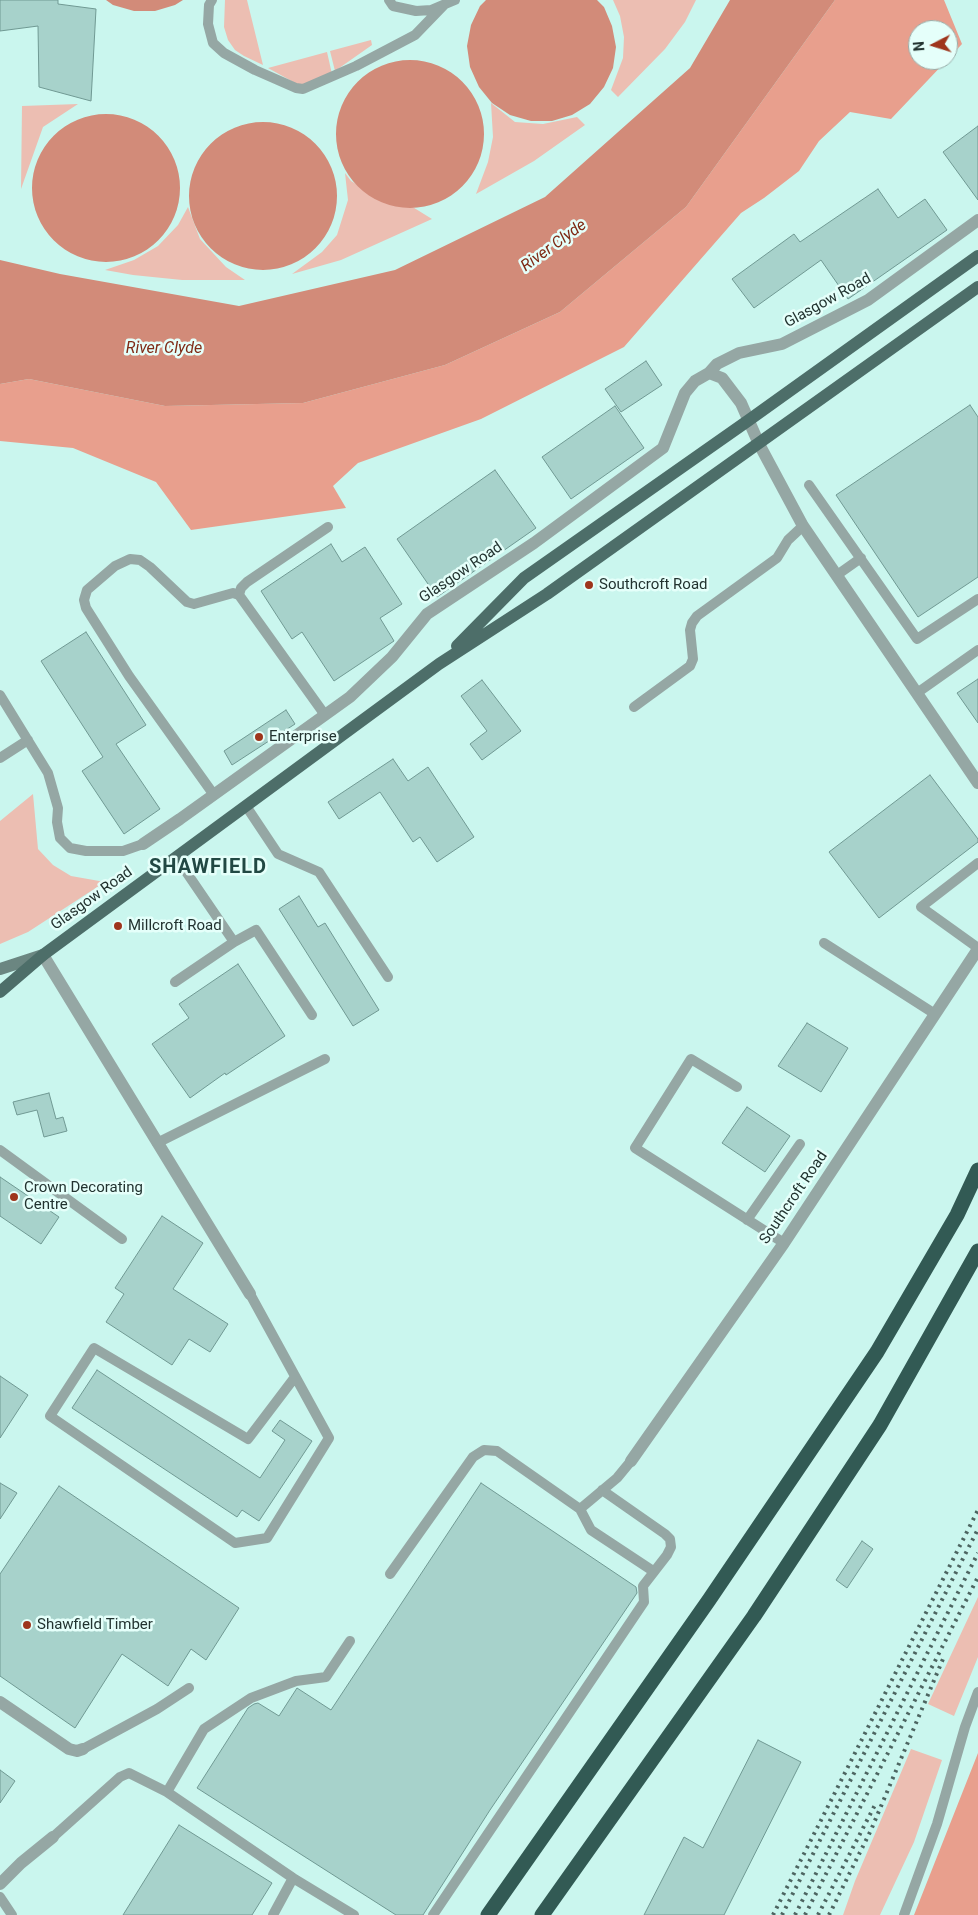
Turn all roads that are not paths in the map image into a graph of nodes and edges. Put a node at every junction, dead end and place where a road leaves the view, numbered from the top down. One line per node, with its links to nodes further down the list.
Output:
1 (212, 0): 4 (lane)
2 (388, 0): 4 (lane)
3 (455, 0): 4 (lane)
4 (444, 5)
5 (978, 220): 8 (street, Glasgow Road)
6 (978, 256): 9 (main road, Glasgow Road)
7 (978, 287): 10 (main road, Glasgow Road)
8 (709, 373): 9 (street); 23 (street, Glasgow Road)
9 (749, 420): 10 (street); 19 (main road, Glasgow Road)
10 (759, 444): 12 (street); 19 (main road, Glasgow Road)
11 (810, 485): 14 (lane)
12 (803, 526): 15 (street); 22 (lane)
13 (328, 527): 16 (lane)
14 (861, 558): 15 (lane); 17 (lane)
15 (837, 575): 20 (street)
16 (239, 595): 23 (lane); 27 (lane)
17 (978, 599)
18 (978, 650): 20 (lane)
19 (439, 664): 28 (main road, Glasgow Road)
20 (917, 693): 26 (street)
21 (0, 695): 24 (lane)
22 (634, 707)
23 (325, 715): 27 (street, Glasgow Road)
24 (28, 740): 25 (lane); 29 (lane)
25 (0, 758)
26 (978, 783)
27 (214, 795): 29 (street, Glasgow Road)
28 (246, 806): 30 (main road, Glasgow Road); 37 (lane)
29 (143, 844)
30 (176, 858): 32 (lane); 35 (main road, Glasgow Road)
31 (978, 863): 34 (lane)
32 (234, 942): 38 (lane); 41 (lane)
33 (824, 944): 40 (lane)
34 (978, 948): 40 (street, Southcroft Road)
35 (43, 955): 36 (street, Glasgow Road); 39 (main road); 44 (street)
36 (0, 969)
37 (388, 977)
38 (175, 982)
39 (0, 992)
40 (935, 1014): 50 (street, Southcroft Road)
41 (312, 1015)
42 (325, 1059): 44 (lane)
43 (737, 1087): 48 (lane)
44 (157, 1143): 52 (street)
45 (800, 1144): 48 (lane)
46 (0, 1150): 49 (lane)
47 (978, 1170): 73 (highway)
48 (747, 1220): 50 (lane)
49 (122, 1239)
50 (784, 1243): 54 (street, Southcroft Road)
51 (978, 1250): 74 (highway)
52 (250, 1294): 53 (lane)
53 (295, 1377): 53 (lane)
54 (631, 1461): 55 (lane)
55 (602, 1490): 56 (lane); 57 (lane)
56 (580, 1509): 57 (lane); 58 (lane)
57 (653, 1571): 72 (lane)
58 (390, 1574)
59 (350, 1641): 64 (lane)
60 (189, 1688): 63 (lane)
61 (978, 1692): 75 (lane)
62 (0, 1702): 63 (street)
63 (83, 1749)
64 (167, 1792): 65 (lane); 66 (lane)
65 (53, 1837): 67 (street)
66 (293, 1878): 70 (lane); 71 (lane)
67 (0, 1884)
68 (0, 1897): 69 (lane)
69 (12, 1915)
70 (273, 1915)
71 (354, 1915)
72 (433, 1915)
73 (488, 1915)
74 (542, 1915)
75 (904, 1915)

